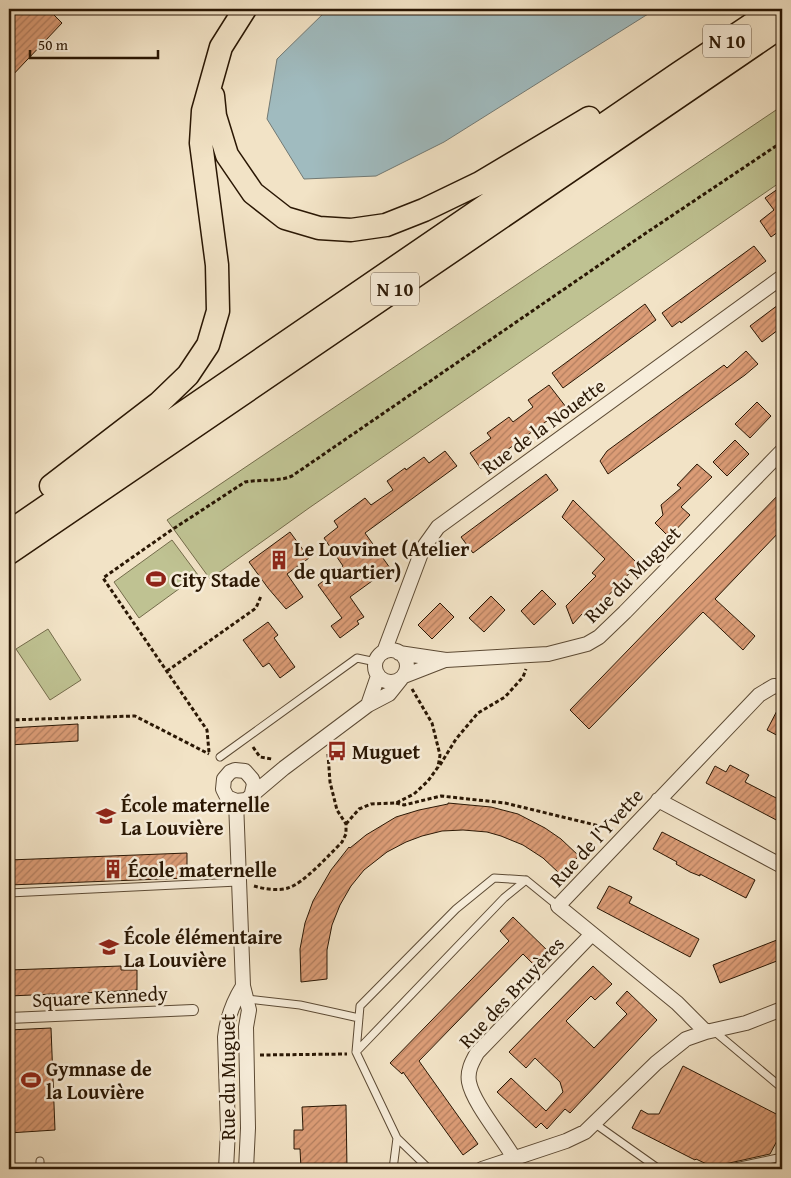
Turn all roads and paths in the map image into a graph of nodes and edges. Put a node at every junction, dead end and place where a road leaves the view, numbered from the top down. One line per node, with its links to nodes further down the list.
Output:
1 (245, 9): 5 (main road)
2 (775, 9): 4 (main road, N 10)
3 (782, 26): 11 (main road, N 10)
4 (679, 73): 5 (main road); 10 (main road, N 10)
5 (212, 77): 9 (main road)
6 (782, 142): 17 (path)
7 (782, 277): 16 (street, Rue de la Nouette)
8 (782, 451): 14 (street, Rue du Muguet)
9 (9, 518)
10 (9, 532)
11 (9, 553)
12 (262, 596): 17 (path)
13 (399, 653): 15 (street, Rue du Muguet); 16 (street); 18 (street)
14 (531, 655): 15 (street, Rue du Muguet); 26 (path)
15 (446, 660): 18 (street, Rue du Muguet)
16 (379, 663): 18 (street); 20 (street); 23 (lane)
17 (167, 671): 24 (path)
18 (402, 678): 20 (street, Rue du Muguet); 26 (path)
19 (782, 687): 30 (street, Rue de l'Yvette)
20 (368, 705): 22 (street, Rue du Muguet)
21 (9, 720): 24 (path)
22 (326, 736): 27 (street, Rue du Muguet); 33 (path)
23 (246, 738): 25 (lane); 27 (path)
24 (210, 754): 25 (path)
25 (218, 754)
26 (438, 767): 32 (path)
27 (284, 768): 28 (street, Rue du Muguet); 29 (street, Rue du Muguet)
28 (249, 775): 29 (street); 31 (street)
29 (252, 793): 31 (street)
30 (658, 800): 34 (street, Rue de l'Yvette); 35 (street)
31 (236, 801): 37 (street, Rue du Muguet)
32 (396, 803): 33 (path); 34 (path)
33 (346, 824): 37 (path)
34 (627, 833): 39 (street, Rue de l'Yvette)
35 (782, 866)
36 (526, 880): 39 (lane); 45 (lane); 47 (lane)
37 (238, 882): 38 (lane); 41 (street, Rue du Muguet)
38 (9, 894)
39 (558, 906): 40 (street, Rue de l'Yvette)
40 (592, 934): 46 (street, Rue de l'Yvette); 53 (street, Rue des Bruyères)
41 (245, 992): 45 (lane); 48 (street, Rue du Muguet); 54 (street, Rue du Muguet)
42 (782, 1009): 46 (street)
43 (193, 1010): 44 (street, Square Kennedy)
44 (9, 1018)
45 (359, 1018): 47 (lane)
46 (709, 1031): 49 (lane); 50 (street)
47 (356, 1052): 48 (path); 51 (lane)
48 (247, 1055): 55 (street, Rue du Muguet)
49 (782, 1088)
50 (594, 1123): 53 (street); 59 (lane)
51 (397, 1138): 56 (lane); 57 (lane)
52 (782, 1157): 60 (lane)
53 (514, 1158): 58 (street)
54 (226, 1169)
55 (246, 1169)
56 (393, 1169)
57 (429, 1169)
58 (482, 1169)
59 (659, 1169)
60 (726, 1169)

